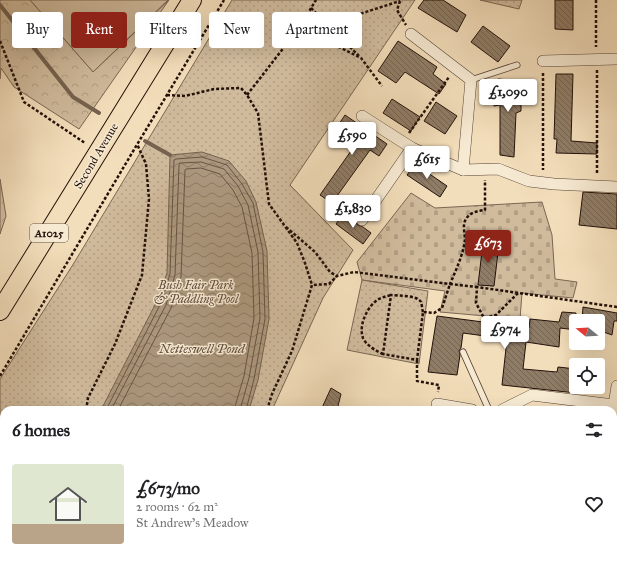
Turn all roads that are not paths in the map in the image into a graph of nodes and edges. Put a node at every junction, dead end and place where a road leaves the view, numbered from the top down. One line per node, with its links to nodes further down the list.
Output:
1 (192, 0): 12 (main road, Second Avenue / A1025)
2 (411, 34): 6 (street)
3 (617, 59): 4 (street)
4 (543, 61)
5 (518, 65): 6 (lane)
6 (471, 80): 9 (street)
7 (362, 116): 8 (street)
8 (408, 145): 9 (street); 11 (street)
9 (463, 170): 10 (street)
10 (617, 187)
11 (362, 220)
12 (0, 311)
13 (463, 352): 18 (lane)
14 (617, 386): 16 (street)
15 (437, 404): 17 (street)
16 (614, 405): 19 (street)
17 (449, 406)
18 (487, 406)
19 (510, 406)

